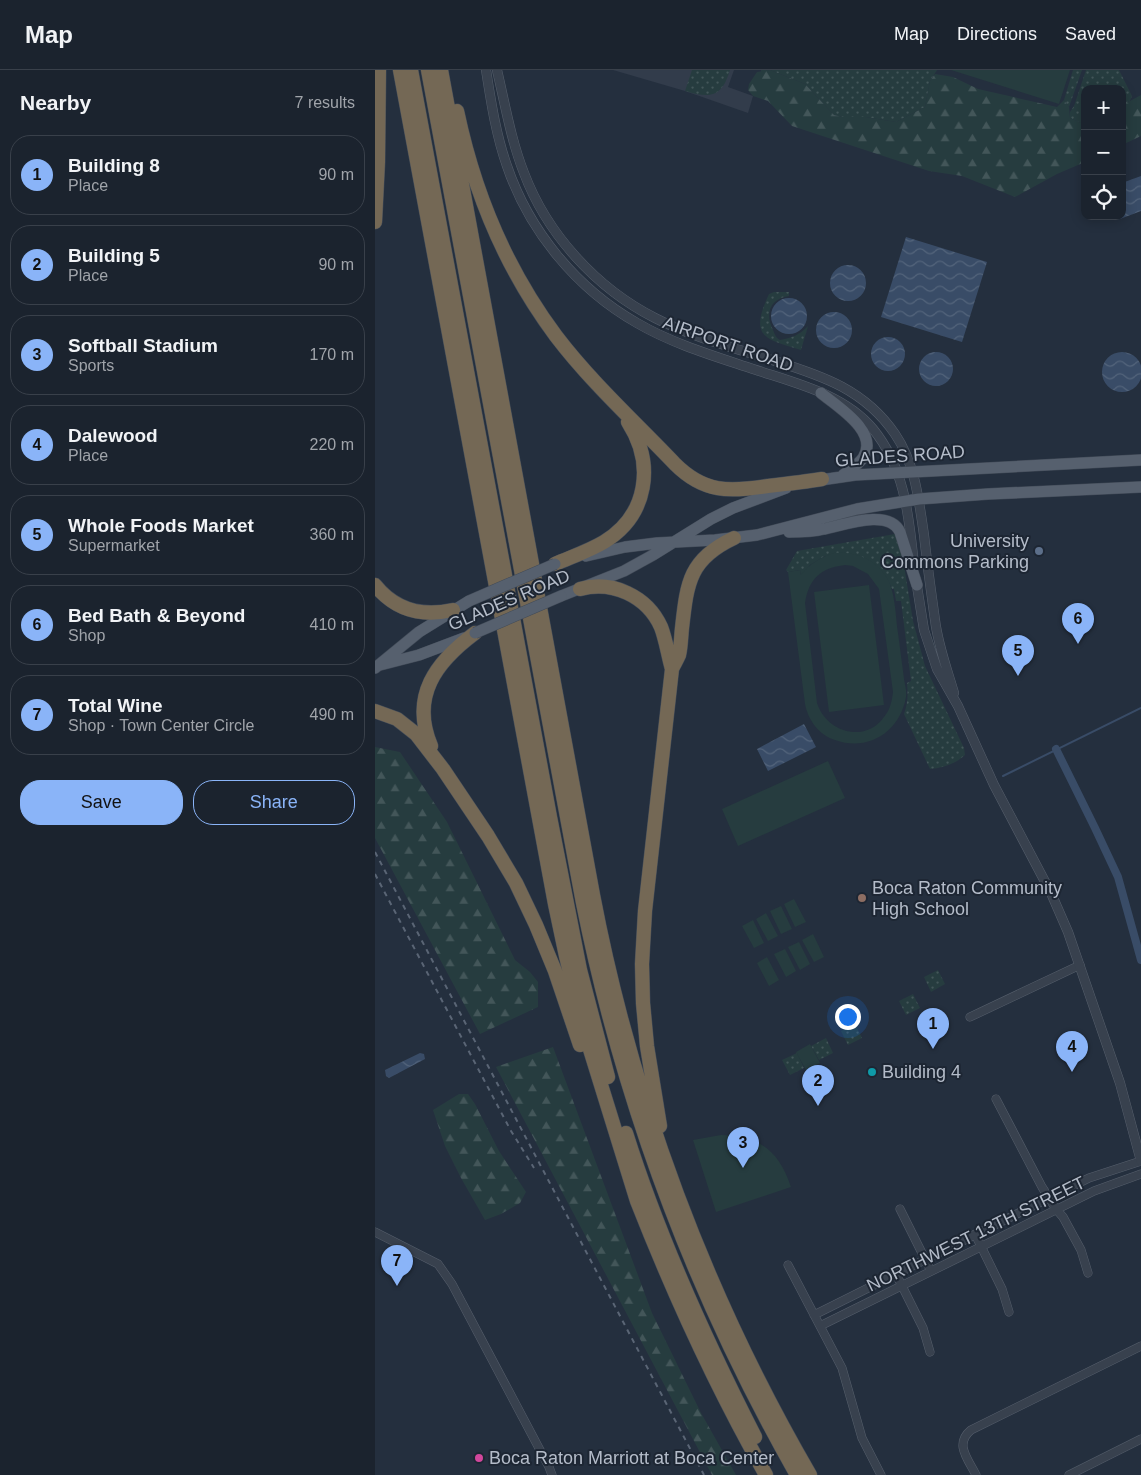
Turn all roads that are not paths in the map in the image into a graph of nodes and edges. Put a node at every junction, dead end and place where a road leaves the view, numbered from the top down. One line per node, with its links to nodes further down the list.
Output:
1 (379, 70): 8 (highway)
2 (400, 70): 35 (highway)
3 (411, 70): 60 (highway)
4 (428, 70): 61 (highway)
5 (442, 70): 10 (highway); 38 (highway)
6 (486, 70): 9 (street, AIRPORT ROAD)
7 (497, 70): 12 (street, AIRPORT ROAD)
8 (375, 222)
9 (821, 393): 13 (street, AIRPORT ROAD); 14 (main road)
10 (614, 401): 15 (highway); 22 (highway)
11 (1141, 460): 12 (main road, GLADES ROAD)
12 (912, 471): 13 (main road, GLADES ROAD); 17 (street, AIRPORT ROAD)
13 (898, 472): 14 (main road, GLADES ROAD); 18 (street, AIRPORT ROAD)
14 (841, 476): 15 (main road, GLADES ROAD)
15 (822, 479): 21 (main road, GLADES ROAD)
16 (1141, 486): 17 (main road, GLADES ROAD)
17 (919, 499): 18 (main road, GLADES ROAD); 30 (street, AIRPORT ROAD)
18 (906, 501): 19 (main road, GLADES ROAD); 24 (street, AIRPORT ROAD)
19 (769, 533): 20 (main road, GLADES ROAD); 24 (main road)
20 (734, 538): 21 (main road, GLADES ROAD); 29 (highway)
21 (676, 542): 22 (main road, GLADES ROAD); 25 (main road, GLADES ROAD)
22 (555, 564): 26 (main road, GLADES ROAD, bridge)
23 (375, 585): 26 (highway)
24 (917, 585): 30 (street, AIRPORT ROAD)
25 (580, 589): 27 (main road, GLADES ROAD, bridge); 29 (highway)
26 (453, 610): 28 (main road, GLADES ROAD)
27 (475, 633): 28 (main road, GLADES ROAD); 32 (highway)
28 (376, 667)
29 (672, 669): 38 (highway)
30 (958, 706): 33 (street)
31 (375, 711): 32 (highway)
32 (443, 769): 35 (highway)
33 (1080, 965): 34 (street); 37 (street)
34 (970, 1018)
35 (601, 1084): 59 (highway)
36 (996, 1098): 40 (street)
37 (1141, 1161): 40 (street, NORTHWEST 13TH STREET)
38 (669, 1174): 62 (highway)
39 (1141, 1174): 42 (street, NORTHWEST 13TH STREET)
40 (1049, 1198): 42 (street); 44 (street, NORTHWEST 13TH STREET)
41 (900, 1209): 46 (street)
42 (1056, 1209): 45 (street, NORTHWEST 13TH STREET); 49 (street)
43 (375, 1232): 58 (street)
44 (975, 1234): 45 (street); 46 (street, NORTHWEST 13TH STREET)
45 (981, 1247): 48 (street, NORTHWEST 13TH STREET); 52 (street)
46 (925, 1259): 48 (street); 50 (street, NORTHWEST 13TH STREET)
47 (788, 1265): 53 (street)
48 (931, 1271): 51 (street, NORTHWEST 13TH STREET)
49 (1088, 1273)
50 (897, 1274): 51 (street); 53 (street, NORTHWEST 13TH STREET)
51 (902, 1286): 54 (street, NORTHWEST 13TH STREET); 56 (street)
52 (1009, 1312)
53 (814, 1315): 54 (street)
54 (820, 1326): 63 (street)
55 (1141, 1346): 64 (street)
56 (930, 1352)
57 (1141, 1439): 65 (street)
58 (552, 1475)
59 (766, 1475)
60 (776, 1475)
61 (797, 1475)
62 (810, 1475)
63 (881, 1475)
64 (976, 1475)
65 (1069, 1475)

